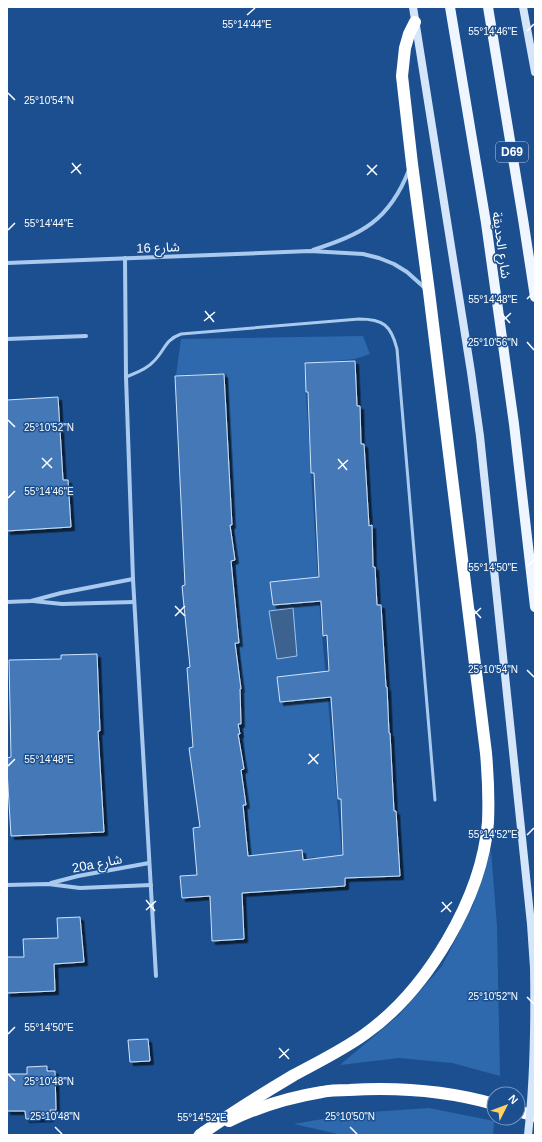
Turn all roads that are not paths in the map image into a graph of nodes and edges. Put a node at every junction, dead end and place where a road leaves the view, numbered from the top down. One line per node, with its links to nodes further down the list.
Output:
1 (413, 7): 5 (main road)
2 (450, 7): 20 (main road, شارع الحديقة)
3 (488, 7): 12 (main road, شارع الحديقة / D69)
4 (523, 7): 6 (main road)
5 (415, 22): 7 (highway); 29 (main road, bridge)
6 (535, 72)
7 (412, 164): 8 (street, شارع 16); 11 (highway)
8 (310, 251): 9 (street, شارع 16); 11 (street, شارع 16)
9 (125, 258): 10 (street, شارع 16); 15 (street)
10 (7, 263)
11 (429, 292): 28 (highway)
12 (535, 297)
13 (86, 336): 14 (street)
14 (7, 339)
15 (126, 378): 16 (street); 21 (lane)
16 (133, 579): 17 (street); 19 (street)
17 (31, 600): 18 (street); 19 (street)
18 (7, 602)
19 (134, 602): 22 (street)
20 (535, 607)
21 (435, 800)
22 (149, 862): 23 (street, 20a شارع); 25 (street)
23 (48, 884): 24 (street, 20a شارع); 25 (street, 20a شارع)
24 (7, 885)
25 (151, 885): 26 (street)
26 (156, 976)
27 (486, 1102): 28 (highway)
28 (200, 1135)
29 (528, 1135)

